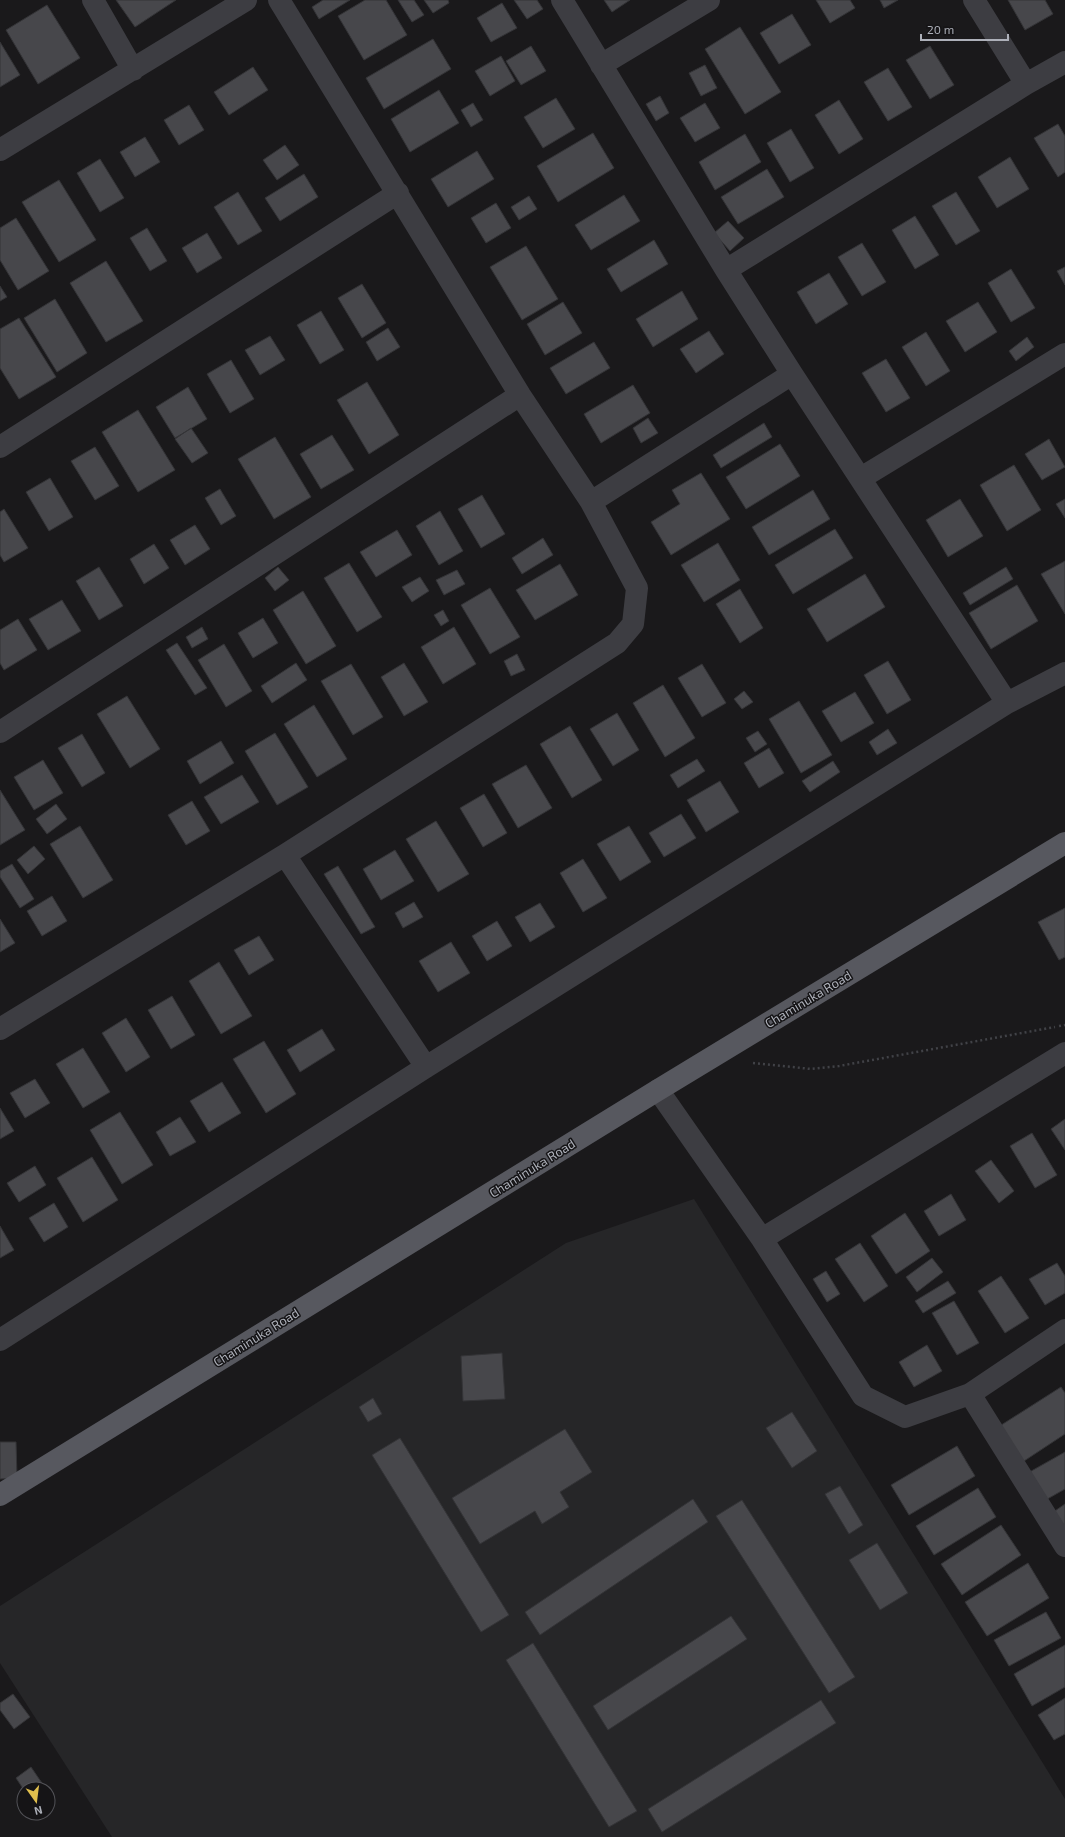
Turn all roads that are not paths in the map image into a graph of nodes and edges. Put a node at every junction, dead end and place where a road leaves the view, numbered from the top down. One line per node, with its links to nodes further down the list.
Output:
1 (93, 0): 9 (street)
2 (246, 0): 9 (street)
3 (279, 0): 12 (street)
4 (562, 0): 8 (street)
5 (709, 0): 8 (street)
6 (974, 0): 10 (street)
7 (1065, 62): 10 (street)
8 (601, 65): 13 (street)
9 (133, 70): 11 (street)
10 (1026, 84): 13 (street)
11 (0, 150)
12 (398, 193): 16 (street); 17 (street)
13 (726, 270): 15 (street)
14 (1065, 354): 18 (street)
15 (792, 374): 18 (street); 19 (street)
16 (520, 395): 19 (street); 22 (street)
17 (0, 447)
18 (861, 478): 21 (street)
19 (591, 502): 24 (street)
20 (1065, 673): 21 (street)
21 (1008, 702): 27 (street)
22 (0, 732)
23 (1065, 843): 28 (main road, Chaminuka Road)
24 (285, 855): 25 (street); 27 (street)
25 (0, 1029)
26 (1065, 1053): 29 (street)
27 (426, 1068): 31 (street)
28 (658, 1090): 29 (street); 33 (main road, Chaminuka Road)
29 (762, 1239): 32 (street)
30 (1065, 1330): 32 (street)
31 (0, 1340)
32 (970, 1394): 34 (street)
33 (0, 1495)
34 (1065, 1546)

